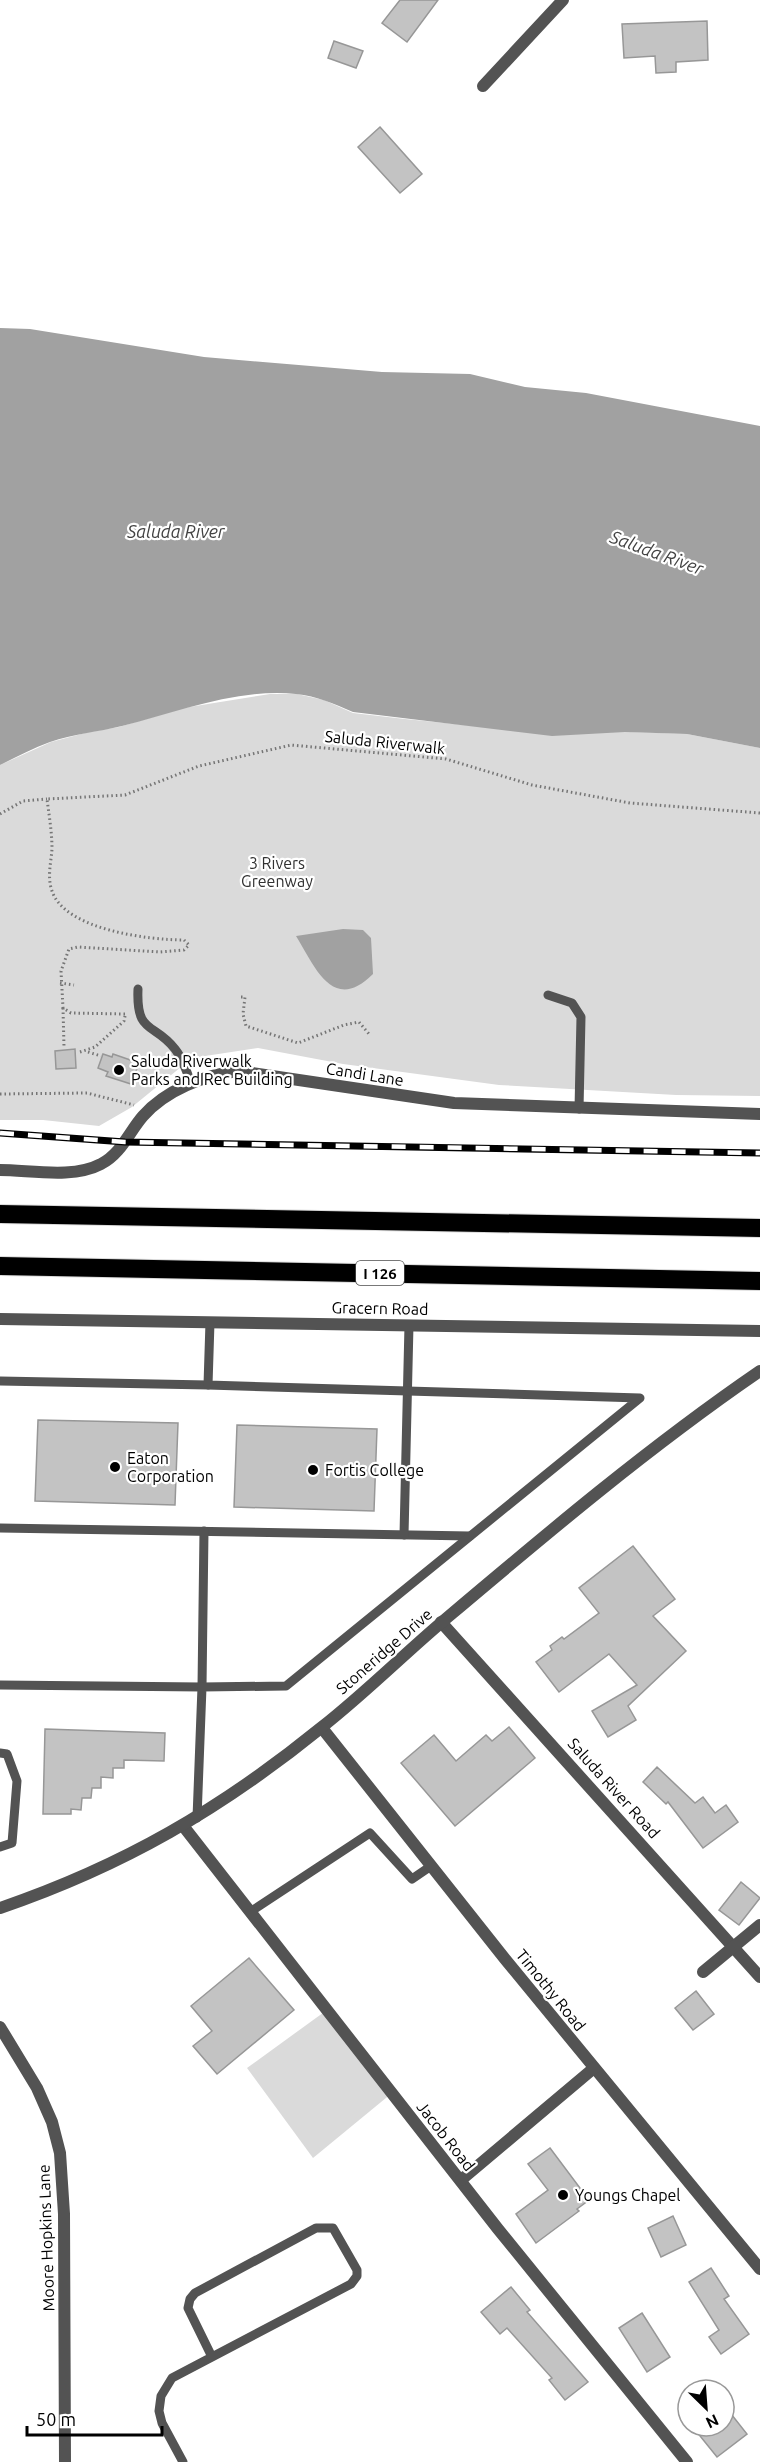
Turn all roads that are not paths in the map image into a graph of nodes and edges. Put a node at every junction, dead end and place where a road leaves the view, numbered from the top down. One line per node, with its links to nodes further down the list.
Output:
1 (563, 0): 2 (street)
2 (483, 86)
3 (138, 989): 5 (lane)
4 (548, 995): 6 (lane)
5 (191, 1084): 6 (street, Candi Lane); 8 (street, Candi Lane)
6 (579, 1108): 7 (street, Candi Lane)
7 (760, 1114)
8 (0, 1170)
9 (0, 1214): 10 (highway)
10 (760, 1228)
11 (0, 1266): 12 (highway, I 126)
12 (760, 1281)
13 (0, 1319): 14 (street, Gracern Road)
14 (210, 1322): 15 (street, Gracern Road); 19 (lane)
15 (409, 1325): 16 (street, Gracern Road); 20 (lane)
16 (760, 1331)
17 (760, 1371): 25 (street, Stoneridge Drive)
18 (0, 1381): 19 (lane)
19 (208, 1385): 20 (lane)
20 (408, 1391): 23 (lane); 24 (lane)
21 (0, 1528): 22 (lane)
22 (204, 1531): 23 (lane); 27 (lane)
23 (404, 1535): 24 (lane)
24 (470, 1536): 27 (lane)
25 (441, 1622): 28 (street, Stoneridge Drive); 37 (street, Saluda River Road)
26 (0, 1685): 27 (lane)
27 (202, 1687): 30 (lane)
28 (322, 1728): 30 (street, Stoneridge Drive); 33 (street, Timothy Road)
29 (0, 1754): 32 (lane)
30 (197, 1818): 31 (street, Stoneridge Drive)
31 (184, 1827): 34 (street, Stoneridge Drive); 35 (street, Jacob Road)
32 (0, 1847)
33 (431, 1866): 35 (lane); 41 (street, Timothy Road)
34 (0, 1908)
35 (250, 1912): 42 (street, Jacob Road)
36 (760, 1925): 37 (street)
37 (734, 1947): 38 (street); 39 (street, Saluda River Road)
38 (703, 1972)
39 (760, 1977)
40 (0, 2027): 45 (street, Moore Hopkins Lane)
41 (594, 2068): 42 (street); 43 (street, Timothy Road)
42 (461, 2180): 47 (street, Jacob Road)
43 (760, 2269)
44 (212, 2357): 44 (lane); 46 (lane)
45 (65, 2462)
46 (183, 2462)
47 (687, 2462)

